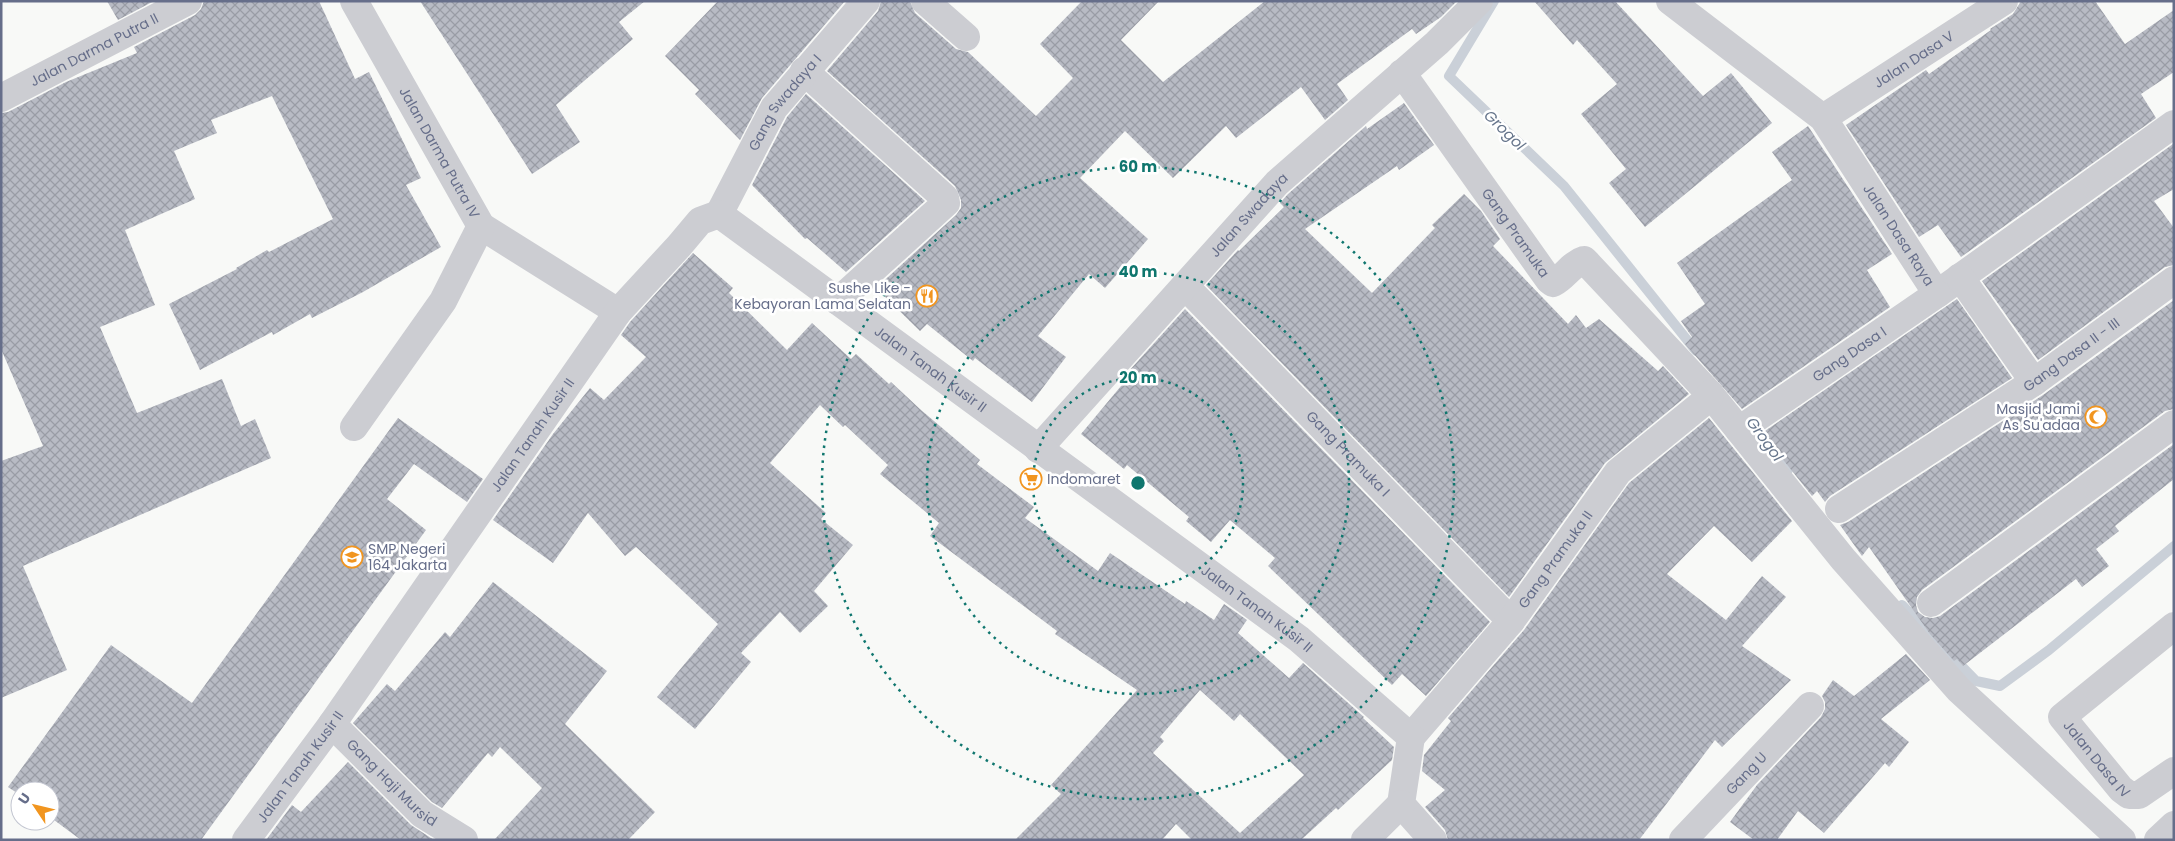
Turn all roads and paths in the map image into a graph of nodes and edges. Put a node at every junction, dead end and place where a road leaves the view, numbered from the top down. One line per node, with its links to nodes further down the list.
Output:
1 (188, 1): 11 (street, Jalan Darma Putra II)
2 (354, 1): 15 (street, Jalan Darma Putra IV)
3 (866, 1): 9 (street, Gang Swadaya I)
4 (925, 1): 8 (street)
5 (1479, 1): 10 (street, Jalan Swadaya)
6 (1670, 1): 12 (street, Jalan Dasa Raya)
7 (2004, 1): 12 (street, Jalan Dasa V)
8 (966, 37)
9 (804, 71): 14 (street, Gang Swadaya I); 20 (street)
10 (1402, 73): 18 (street, Jalan Swadaya); 23 (street, Gang Pramuka)
11 (1, 98)
12 (1823, 118): 19 (street, Jalan Dasa Raya)
13 (2174, 124): 16 (street, Jalan Dasa Raya)
14 (719, 214): 20 (street, Jalan Tanah Kusir II); 21 (street, Jalan Tanah Kusir II)
15 (481, 226): 21 (street); 26 (street, Jalan Darma Putra IV)
16 (1960, 277): 19 (street, Jalan Dasa Raya); 22 (street)
17 (2174, 280): 22 (street, Gang Dasa II - III)
18 (1185, 286): 27 (street, Jalan Swadaya); 30 (street, Gang Pramuka I)
19 (1938, 294): 24 (street, Gang Dasa I)
20 (838, 301): 27 (street, Jalan Tanah Kusir II)
21 (618, 312): 33 (street, Jalan Tanah Kusir II)
22 (2034, 382): 28 (street, Gang Dasa II - III)
23 (1710, 394): 24 (street); 30 (street, Gang Pramuka II)
24 (1750, 423): 43 (street)
25 (2174, 424): 29 (street)
26 (354, 427)
27 (1038, 449): 34 (street, Jalan Tanah Kusir II)
28 (1839, 508)
29 (1931, 603)
30 (1512, 621): 34 (street, Gang Pramuka II)
31 (2172, 632): 35 (street, Jalan Dasa IV)
32 (1810, 706): 42 (street, Gang U)
33 (332, 724): 38 (street, Gang Haji Mursid); 39 (street, Jalan Tanah Kusir II)
34 (1411, 737): 36 (street)
35 (2174, 771)
36 (1401, 804): 40 (street); 41 (street)
37 (2174, 824): 44 (street)
38 (460, 838)
39 (246, 840)
40 (1365, 840)
41 (1433, 840)
42 (1684, 840)
43 (2122, 840)
44 (2158, 840)

